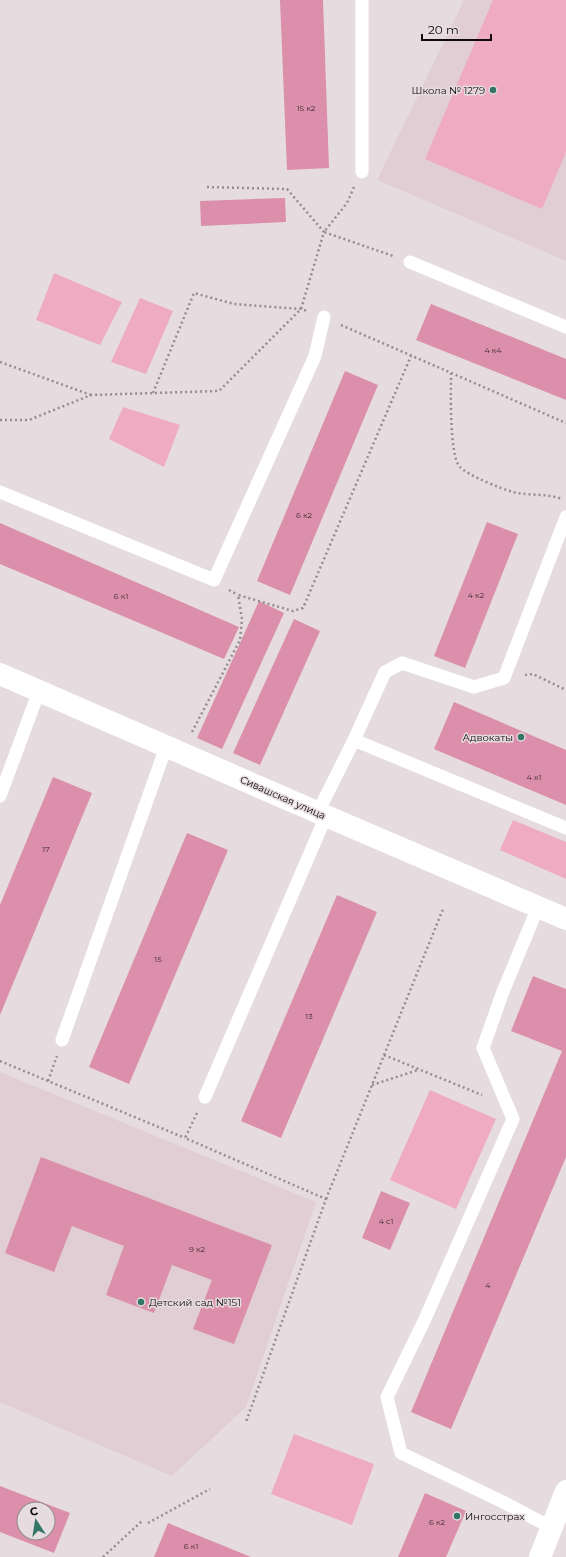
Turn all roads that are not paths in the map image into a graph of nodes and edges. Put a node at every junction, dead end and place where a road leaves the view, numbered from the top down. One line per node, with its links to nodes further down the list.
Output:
1 (362, 0): 2 (lane)
2 (362, 172)
3 (410, 262): 5 (lane)
4 (324, 317): 6 (lane)
5 (566, 327)
6 (0, 492)
7 (566, 517): 10 (lane)
8 (0, 674): 9 (street, Сивашская улица)
9 (39, 691): 11 (street, Сивашская улица); 12 (lane)
10 (354, 740): 13 (lane); 14 (lane)
11 (166, 747): 13 (street, Сивашская улица); 17 (lane)
12 (0, 796)
13 (322, 814): 15 (street, Сивашская улица); 18 (lane)
14 (566, 828)
15 (538, 906): 16 (street, Сивашская улица); 20 (lane)
16 (566, 919)
17 (62, 1040)
18 (204, 1098)
19 (566, 1492): 20 (street)
20 (552, 1528): 21 (street)
21 (540, 1557)

